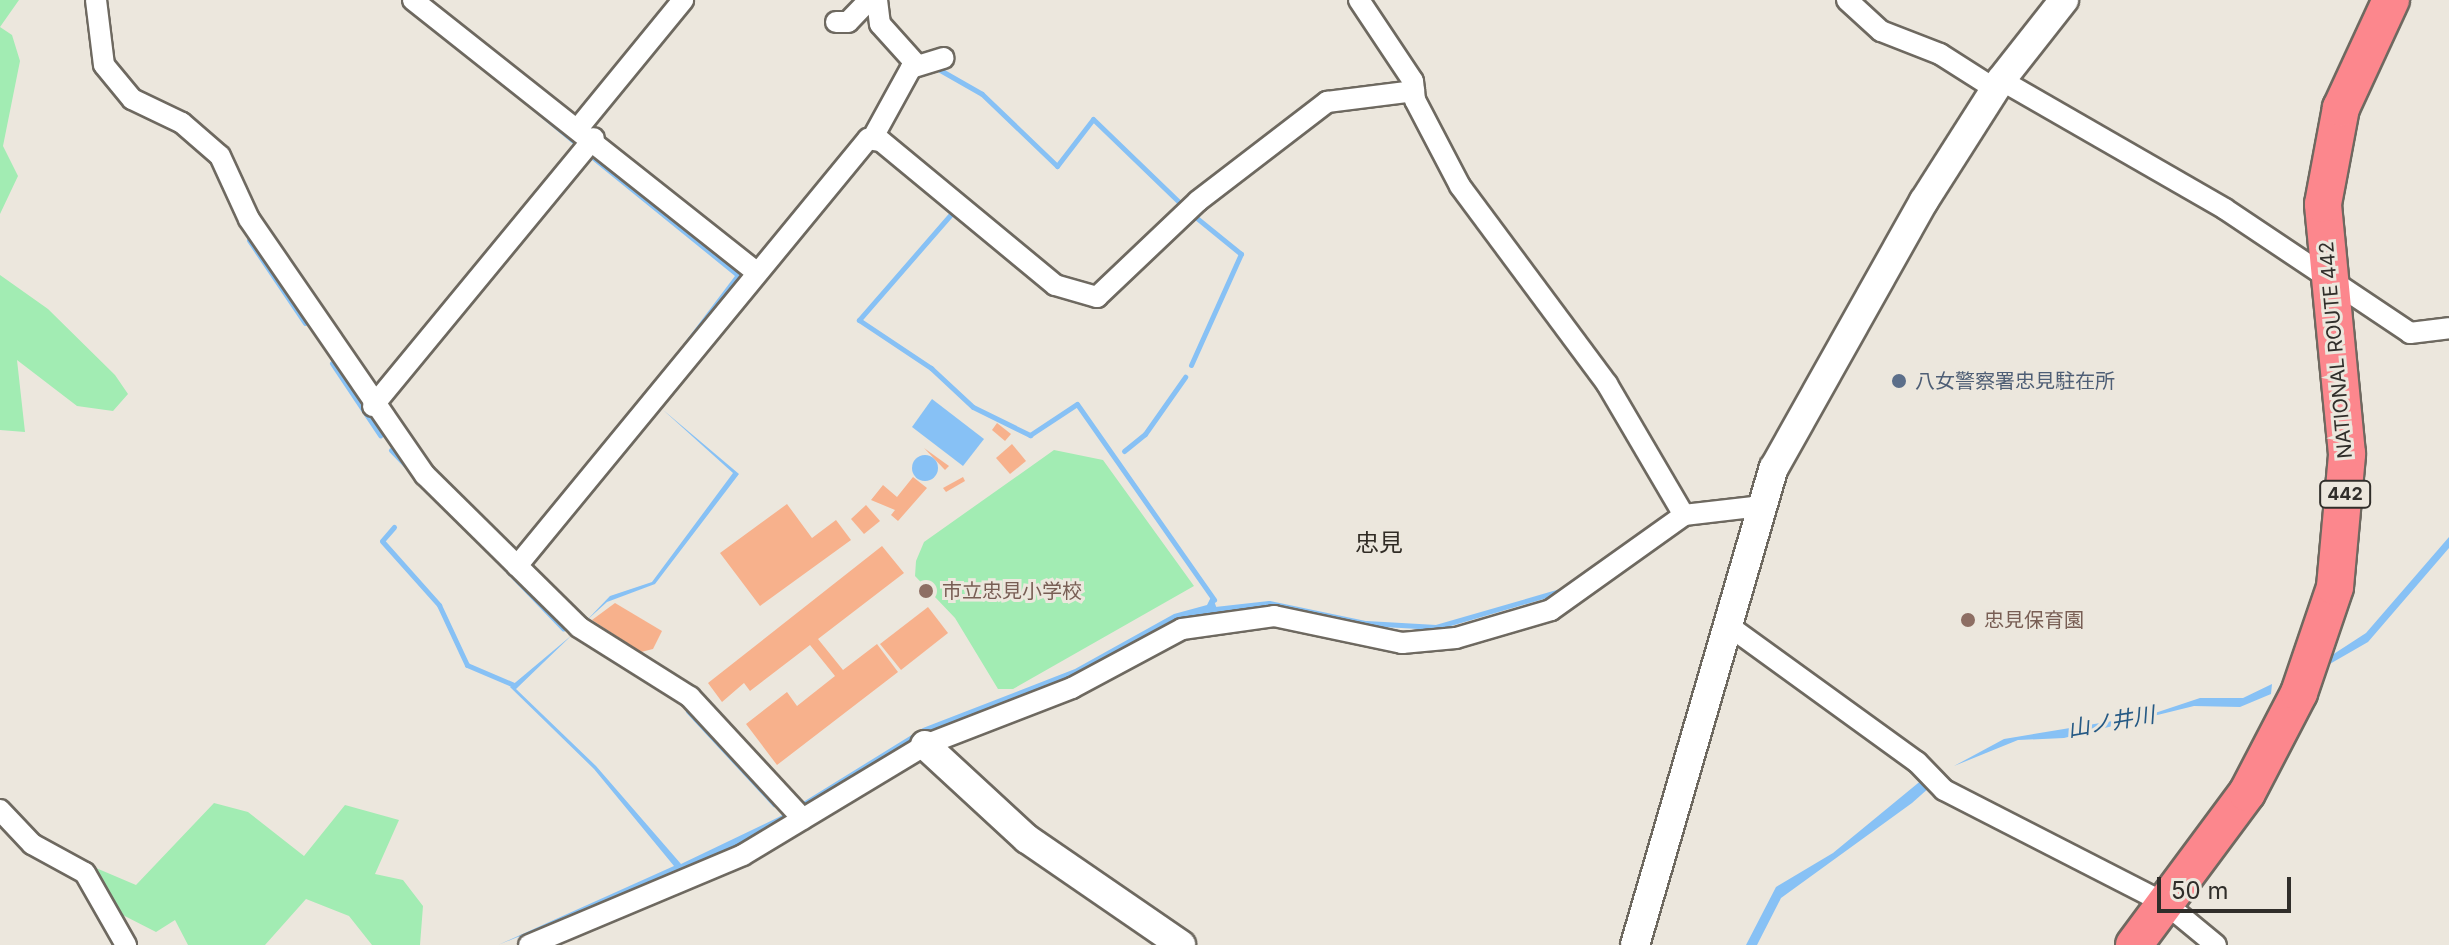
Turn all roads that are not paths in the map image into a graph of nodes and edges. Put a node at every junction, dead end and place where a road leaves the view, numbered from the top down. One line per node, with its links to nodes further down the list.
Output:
1 (96, 0): 20 (street)
2 (413, 0): 15 (street)
3 (683, 0): 15 (street)
4 (869, 0): 10 (street)
5 (877, 0): 12 (street)
6 (1359, 0): 14 (street)
7 (1847, 0): 13 (street)
8 (2064, 0): 13 (street)
9 (2391, 0): 18 (highway, NATIONAL ROUTE 442 / 442)
10 (836, 22)
11 (944, 58): 12 (street)
12 (916, 64): 16 (street)
13 (1998, 84): 18 (street); 21 (street)
14 (1414, 91): 16 (street); 22 (street)
15 (587, 132): 17 (street); 20 (street)
16 (872, 139): 17 (street)
17 (757, 273): 23 (street)
18 (2328, 276): 19 (street); 28 (highway, NATIONAL ROUTE 442 / 442)
19 (2449, 328)
20 (373, 406): 23 (street)
21 (1762, 506): 22 (street); 24 (street)
22 (1684, 515): 25 (street)
23 (517, 566): 27 (street)
24 (1729, 626): 28 (street); 32 (street)
25 (925, 745): 27 (street); 31 (street)
26 (0, 810): 29 (street)
27 (803, 819): 30 (street)
28 (2165, 903): 33 (highway, NATIONAL ROUTE 442 / 442); 34 (street)
29 (126, 945)
30 (529, 945)
31 (1181, 945)
32 (1635, 945)
33 (2134, 945)
34 (2216, 945)

